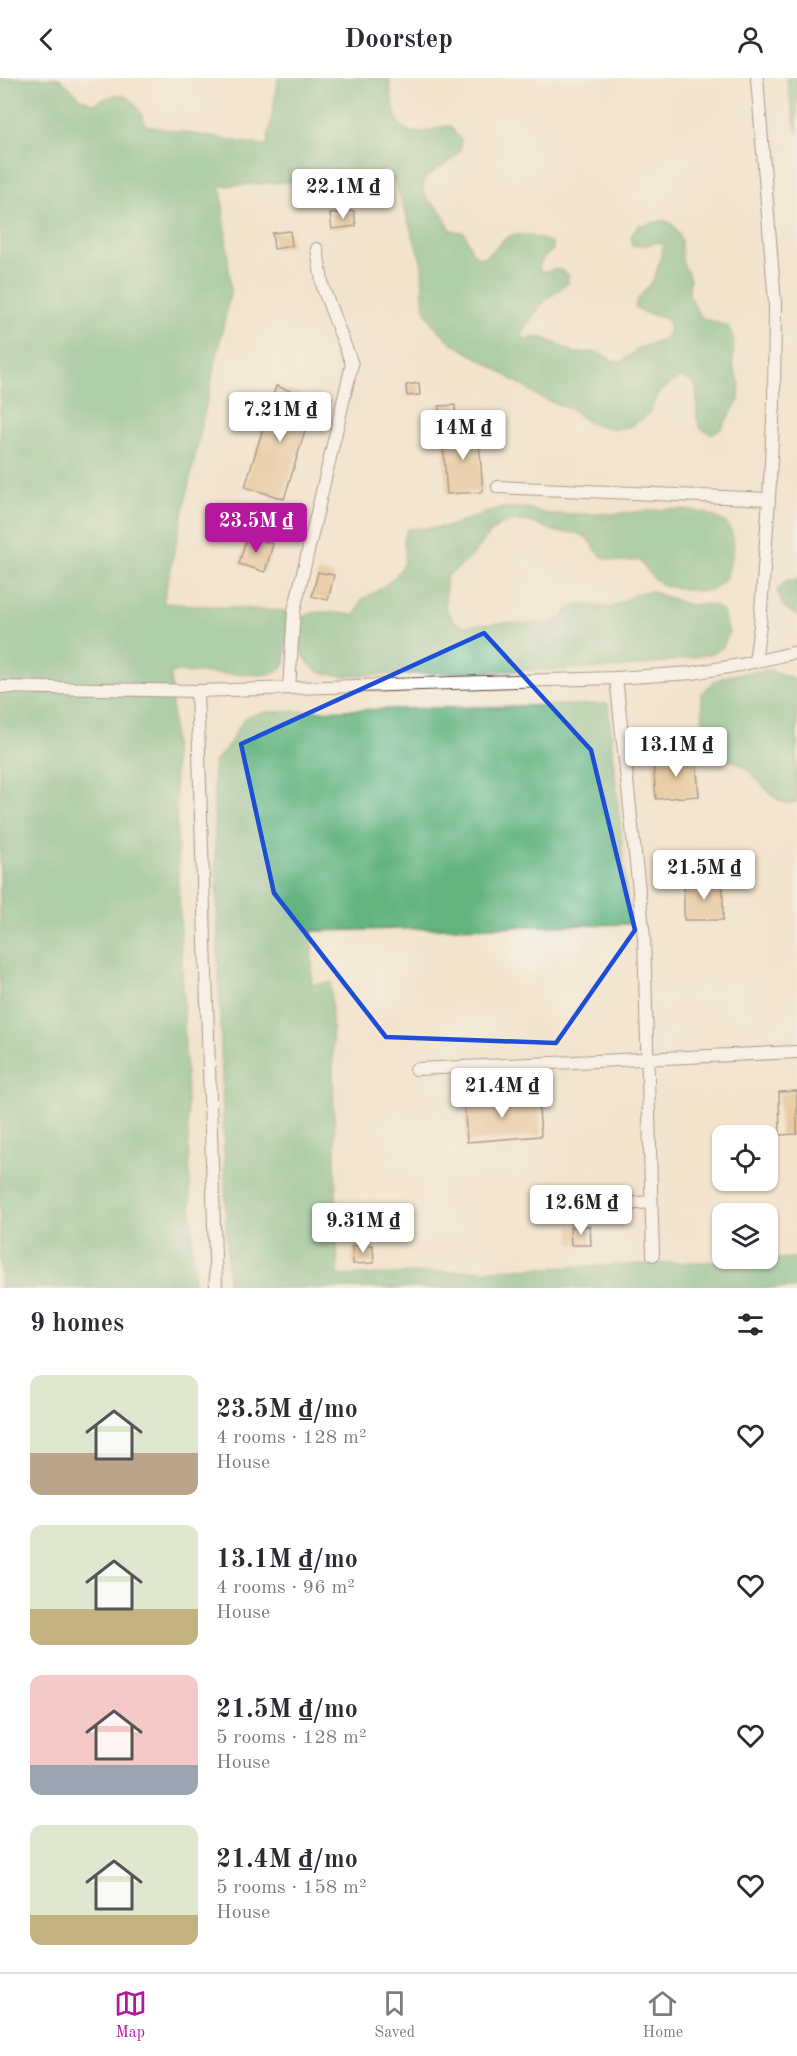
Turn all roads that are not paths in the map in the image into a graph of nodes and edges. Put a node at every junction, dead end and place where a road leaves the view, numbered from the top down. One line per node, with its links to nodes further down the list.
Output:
1 (757, 78): 4 (lane)
2 (317, 249): 9 (lane)
3 (498, 487): 4 (lane)
4 (769, 499): 6 (lane)
5 (797, 652): 6 (lane)
6 (755, 662): 7 (lane)
7 (616, 678): 9 (lane); 12 (lane)
8 (0, 687): 10 (lane)
9 (289, 688): 10 (lane)
10 (197, 691): 17 (lane)
11 (797, 1052): 12 (lane)
12 (647, 1058): 13 (lane); 14 (lane)
13 (417, 1069)
14 (651, 1202): 15 (lane); 16 (lane)
15 (576, 1221)
16 (653, 1255)
17 (216, 1288)

